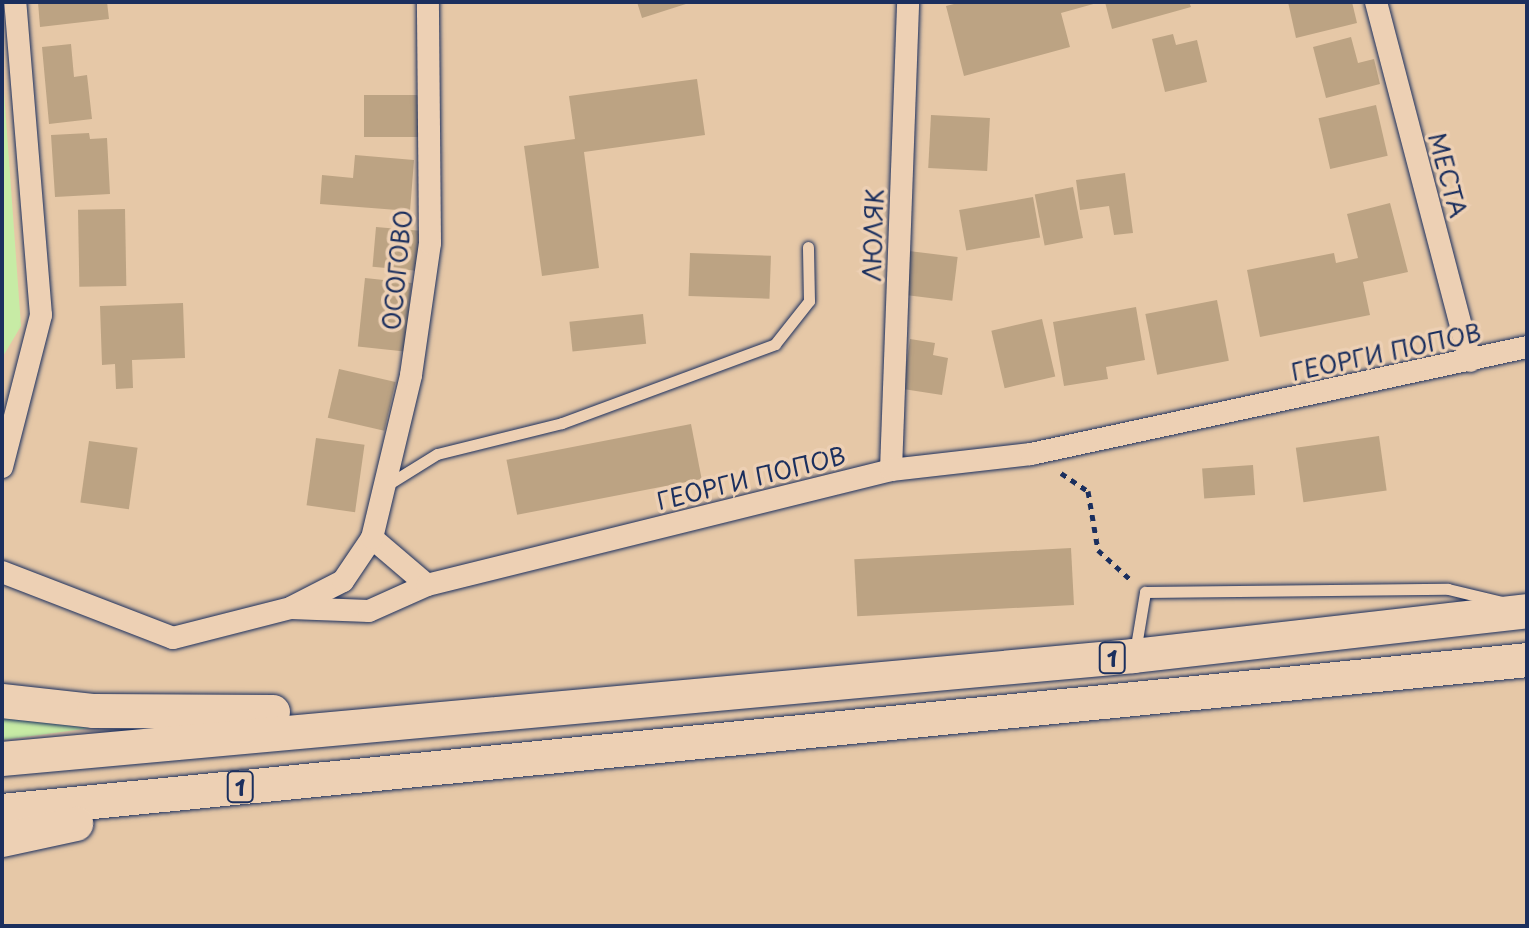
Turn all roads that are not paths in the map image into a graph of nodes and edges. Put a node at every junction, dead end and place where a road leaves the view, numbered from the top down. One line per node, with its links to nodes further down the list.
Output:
1 (15, 2): 8 (street)
2 (428, 2): 10 (street, ОСОГОВО)
3 (908, 2): 9 (street, ЛЮЛЯК)
4 (1376, 2): 7 (street, МЕСТА)
5 (808, 247): 10 (lane)
6 (1527, 347): 7 (street, ГЕОРГИ ПОПОВ)
7 (1470, 361): 9 (street, ГЕОРГИ ПОПОВ)
8 (2, 467)
9 (891, 470): 13 (street, ГЕОРГИ ПОПОВ)
10 (381, 489): 11 (street, ОСОГОВО)
11 (372, 538): 13 (street); 14 (street)
12 (2, 572): 14 (street, ГЕОРГИ ПОПОВ)
13 (427, 585): 14 (street, ГЕОРГИ ПОПОВ)
14 (291, 608)
15 (1527, 609): 16 (main road, 1); 16 (lane)
16 (1134, 656): 19 (main road, 1)
17 (1527, 660): 21 (main road, 1)
18 (2, 701): 19 (main road)
19 (472, 712): 20 (main road, 1)
20 (2, 759)
21 (478, 762): 22 (main road, 1); 23 (main road)
22 (2, 811)
23 (2, 840)

